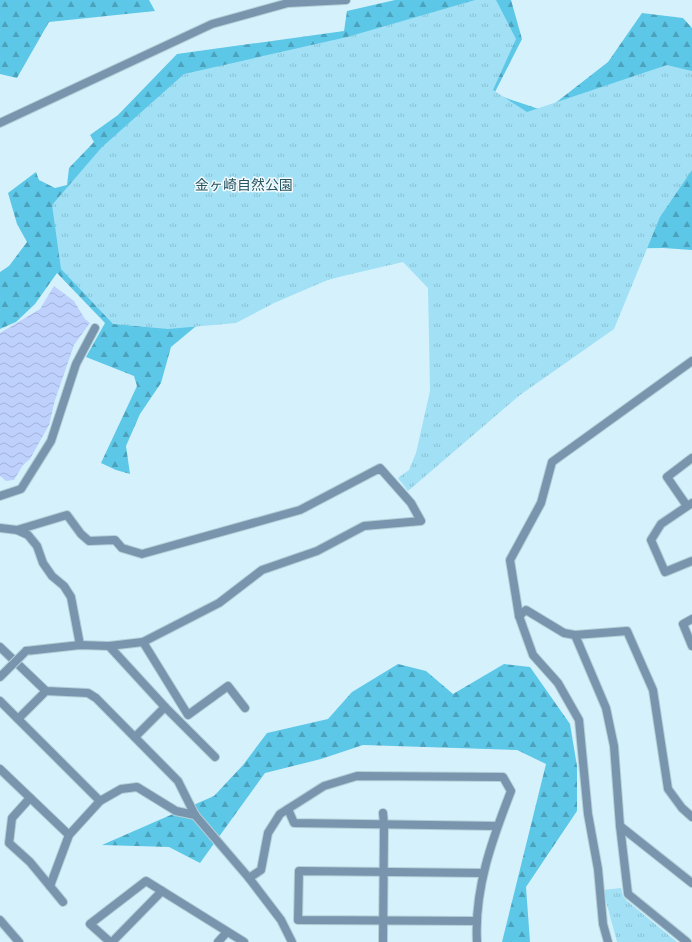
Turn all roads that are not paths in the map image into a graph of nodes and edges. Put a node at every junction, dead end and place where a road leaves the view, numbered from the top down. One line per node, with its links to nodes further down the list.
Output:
1 (346, 0): 2 (street)
2 (0, 123)
3 (94, 328): 6 (street)
4 (692, 361): 11 (street)
5 (692, 458): 7 (street)
6 (0, 496)
7 (690, 504): 10 (street)
8 (0, 528): 9 (street)
9 (17, 530): 14 (street); 15 (street)
10 (692, 561)
11 (519, 616): 13 (street); 56 (street)
12 (692, 619): 17 (street)
13 (575, 635): 33 (street); 36 (street)
14 (143, 642): 16 (street); 23 (street)
15 (80, 645): 16 (street); 19 (street, bridge)
16 (109, 646): 22 (street)
17 (692, 646)
18 (0, 647): 20 (street)
19 (3, 674)
20 (46, 691): 24 (street); 25 (street)
21 (0, 701): 24 (street)
22 (165, 707): 25 (street); 26 (street)
23 (245, 708)
24 (18, 718): 29 (street)
25 (135, 737): 32 (street)
26 (215, 757)
27 (0, 769): 28 (street)
28 (30, 798): 37 (street); 42 (street)
29 (100, 802): 32 (street); 37 (street)
30 (288, 809): 34 (street); 35 (street); 40 (street)
31 (382, 813): 34 (street)
32 (195, 815): 40 (street)
33 (692, 817)
34 (384, 825): 35 (street); 38 (street)
35 (497, 826): 39 (street)
36 (620, 826): 41 (street); 57 (street)
37 (69, 835): 42 (street)
38 (383, 871): 39 (street); 46 (street); 46 (street)
39 (483, 873): 47 (street)
40 (249, 878): 53 (street)
41 (692, 883)
42 (50, 886): 44 (street)
43 (162, 891): 48 (street); 50 (street); 50 (street)
44 (63, 902)
45 (0, 920): 49 (street)
46 (383, 921): 47 (street); 54 (street)
47 (476, 921): 55 (street)
48 (227, 932): 51 (street); 52 (street)
49 (18, 942)
50 (111, 942)
51 (218, 942)
52 (244, 942)
53 (292, 942)
54 (383, 942)
55 (477, 942)
56 (608, 942)
57 (687, 942)

